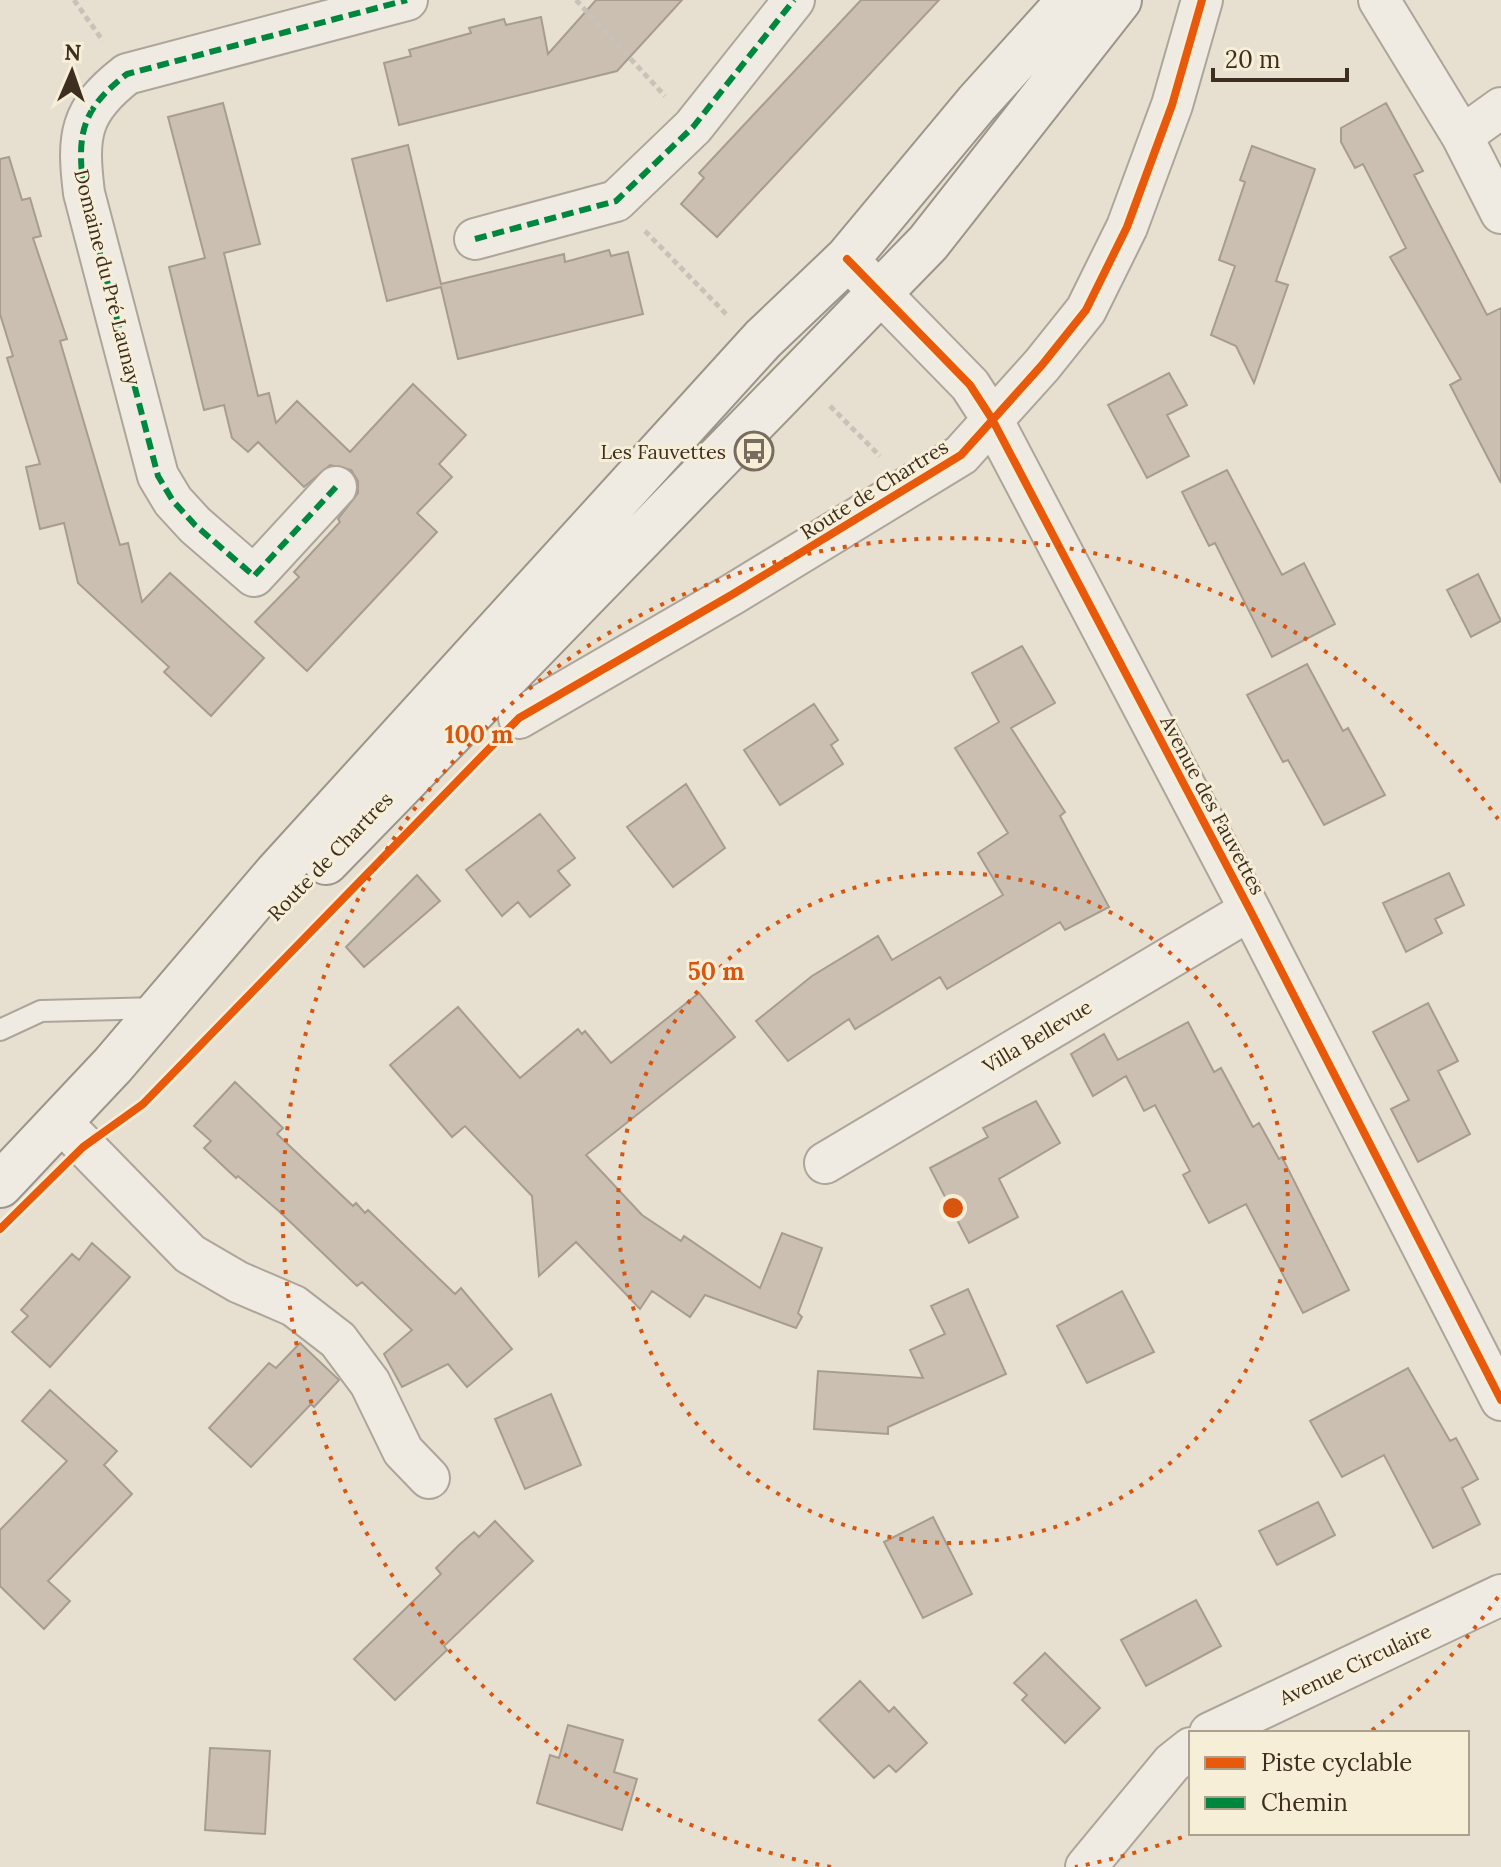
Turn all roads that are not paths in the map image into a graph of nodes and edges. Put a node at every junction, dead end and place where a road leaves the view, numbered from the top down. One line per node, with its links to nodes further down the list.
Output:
1 (407, 0): 14 (street, Domaine du Pré Launay)
2 (794, 0): 10 (street)
3 (1070, 0): 11 (main road, Route de Chartres)
4 (1119, 0): 12 (main road, Route de Chartres)
5 (1202, 0): 13 (street, Route de Chartres)
6 (1379, 0): 8 (street)
7 (1501, 108): 8 (street)
8 (1462, 136): 9 (street)
9 (1501, 213)
10 (475, 239)
11 (847, 259): 12 (street, Avenue des Fauvettes); 17 (main road, Route de Chartres)
12 (880, 293): 13 (street, Avenue des Fauvettes); 19 (main road, Route de Chartres)
13 (992, 419): 15 (street, Route de Chartres); 16 (street, Avenue des Fauvettes)
14 (336, 487)
15 (519, 718)
16 (1250, 910): 21 (street, Villa Bellevue); 23 (street, Avenue des Fauvettes)
17 (163, 1007): 18 (lane); 19 (main road, Route de Chartres)
18 (0, 1030)
19 (113, 1065): 20 (main road, Route de Chartres)
20 (61, 1122): 22 (main road, Route de Chartres); 24 (street)
21 (825, 1163)
22 (0, 1185)
23 (1501, 1400)
24 (429, 1478)
25 (1501, 1595): 26 (street, Avenue Circulaire)
26 (1214, 1731)
27 (1189, 1750): 28 (street)
28 (1086, 1867)

